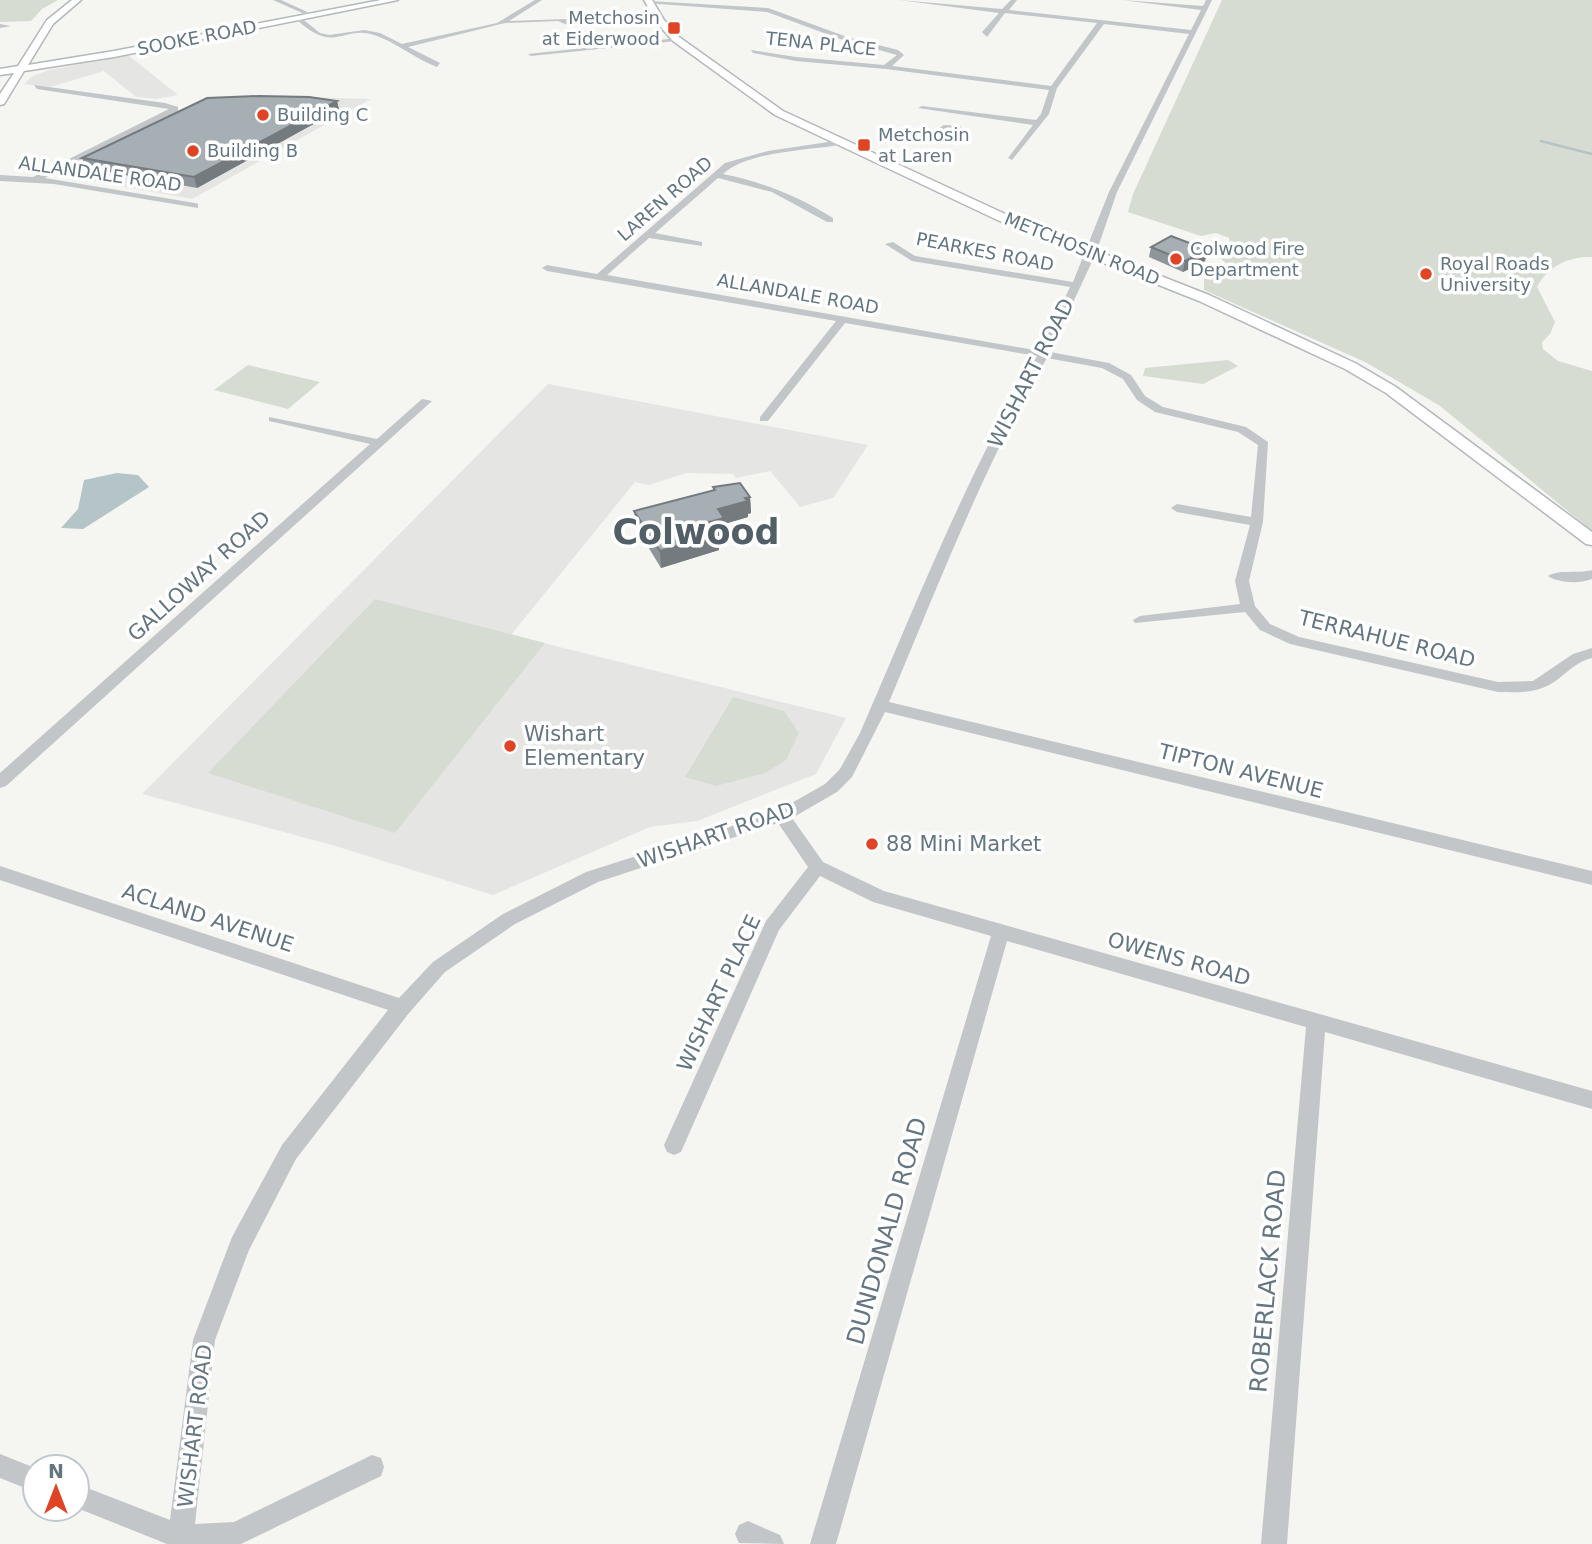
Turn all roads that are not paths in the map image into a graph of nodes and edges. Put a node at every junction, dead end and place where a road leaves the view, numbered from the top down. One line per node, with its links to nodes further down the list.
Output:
1 (67, 0): 17 (main road)
2 (77, 0): 27 (main road)
3 (276, 0): 15 (street)
4 (394, 0): 15 (main road, SOOKE ROAD)
5 (539, 0): 18 (street)
6 (902, 0): 11 (street)
7 (1014, 0): 14 (street)
8 (1125, 0): 12 (street)
9 (1209, 0): 12 (street, WISHART ROAD)
10 (648, 2): 23 (main road, METCHOSIN ROAD); 31 (street)
11 (928, 3): 13 (street); 14 (street)
12 (1205, 8): 21 (street, WISHART ROAD)
13 (920, 10)
14 (1003, 12): 19 (street); 22 (street)
15 (311, 15): 16 (main road, SOOKE ROAD)
16 (298, 18): 24 (street); 28 (main road, SOOKE ROAD)
17 (39, 20)
18 (502, 22): 20 (street); 24 (street)
19 (1101, 23): 21 (street); 36 (street)
20 (570, 26)
21 (1193, 32): 52 (street, WISHART ROAD)
22 (987, 35)
23 (676, 38): 26 (street); 42 (main road, METCHOSIN ROAD)
24 (402, 46): 30 (street)
25 (753, 51): 31 (street, TENA PLACE)
26 (531, 54)
27 (29, 56): 28 (main road); 33 (main road)
28 (80, 60): 29 (main road, SOOKE ROAD)
29 (52, 65): 33 (main road, SOOKE ROAD); 34 (main road)
30 (437, 65)
31 (886, 67): 36 (street, TENA PLACE)
32 (4, 68): 33 (main road, SOOKE ROAD)
33 (21, 69): 34 (main road)
34 (12, 85): 37 (main road)
35 (37, 87): 46 (street)
36 (1053, 88): 40 (street)
37 (0, 102)
38 (922, 108): 39 (street)
39 (956, 112): 40 (street); 41 (street)
40 (1038, 123): 43 (street)
41 (948, 127)
42 (842, 142): 44 (street, LAREN ROAD); 52 (main road, METCHOSIN ROAD)
43 (1012, 158)
44 (713, 175): 48 (street); 49 (street, LAREN ROAD)
45 (0, 178): 46 (street, ALLANDALE ROAD)
46 (36, 179): 47 (street, ALLANDALE ROAD)
47 (195, 206)
48 (830, 220)
49 (648, 235): 50 (street); 54 (street, LAREN ROAD)
50 (699, 244)
51 (890, 244): 55 (street, PEARKES ROAD)
52 (1091, 253): 55 (street, WISHART ROAD); 64 (main road, METCHOSIN ROAD)
53 (547, 268): 54 (street, ALLANDALE ROAD)
54 (599, 277): 56 (street, ALLANDALE ROAD)
55 (1076, 285): 57 (street, WISHART ROAD)
56 (842, 320): 57 (street, ALLANDALE ROAD); 60 (street)
57 (1043, 356): 63 (street); 70 (street, WISHART ROAD)
58 (426, 401): 61 (street, GALLOWAY ROAD)
59 (274, 419): 61 (street)
60 (764, 419)
61 (380, 443): 71 (street, GALLOWAY ROAD)
62 (1177, 508): 63 (street)
63 (1257, 522): 67 (street)
64 (1592, 540)
65 (1592, 574): 66 (street)
66 (1555, 576)
67 (1248, 607): 68 (street); 69 (street, TERRAHUE ROAD)
68 (1140, 620)
69 (1592, 653)
70 (879, 705): 72 (street, WISHART ROAD); 75 (street, TIPTON AVENUE)
71 (0, 782)
72 (782, 816): 73 (street, OWENS ROAD); 77 (street, WISHART ROAD)
73 (817, 867): 76 (street, OWENS ROAD); 80 (street, WISHART PLACE)
74 (0, 873): 77 (street, ACLAND AVENUE)
75 (1592, 878)
76 (1001, 932): 78 (street, OWENS ROAD); 86 (street, DUNDONALD ROAD)
77 (402, 1007): 85 (street, WISHART ROAD)
78 (1315, 1021): 79 (street, OWENS ROAD); 87 (street, ROBERLACK ROAD)
79 (1592, 1100)
80 (674, 1145)
81 (0, 1466): 83 (street)
82 (372, 1467): 85 (street)
83 (21, 1474)
84 (91, 1502): 85 (street)
85 (180, 1540)
86 (823, 1544)
87 (1274, 1544)

